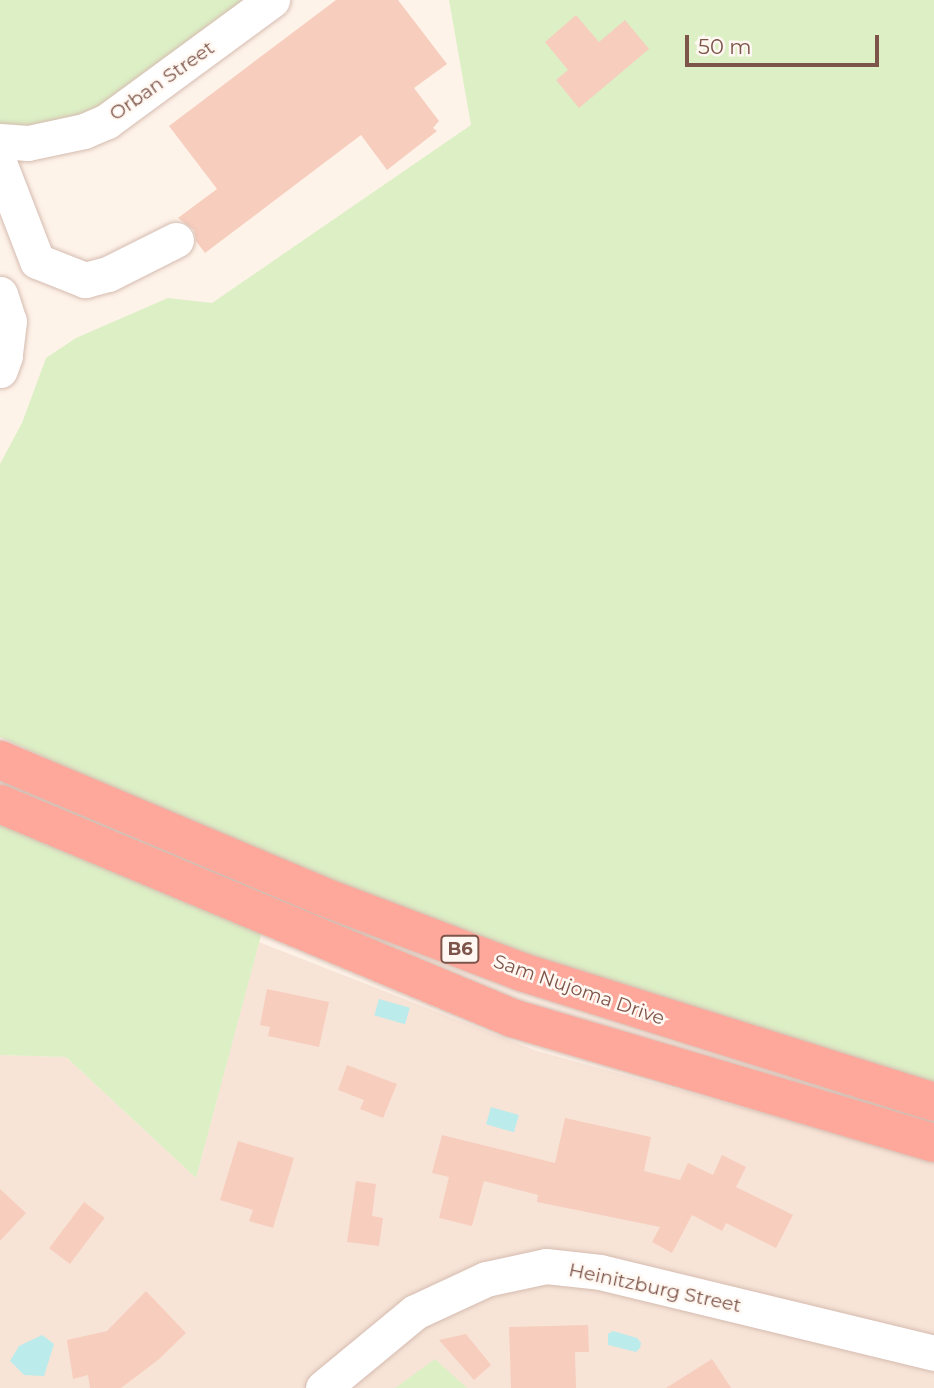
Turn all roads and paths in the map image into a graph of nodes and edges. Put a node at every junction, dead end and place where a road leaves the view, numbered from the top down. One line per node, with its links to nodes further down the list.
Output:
1 (272, 0): 2 (street, Orban Street)
2 (0, 162): 3 (street)
3 (176, 240)
4 (0, 294): 5 (street)
5 (0, 370)
6 (0, 760): 8 (highway, Sam Nujoma Drive / B6)
7 (0, 804): 9 (highway, B6)
8 (934, 1102)
9 (934, 1143)
10 (934, 1353): 11 (street, Heinitzburg Street)
11 (323, 1388)

